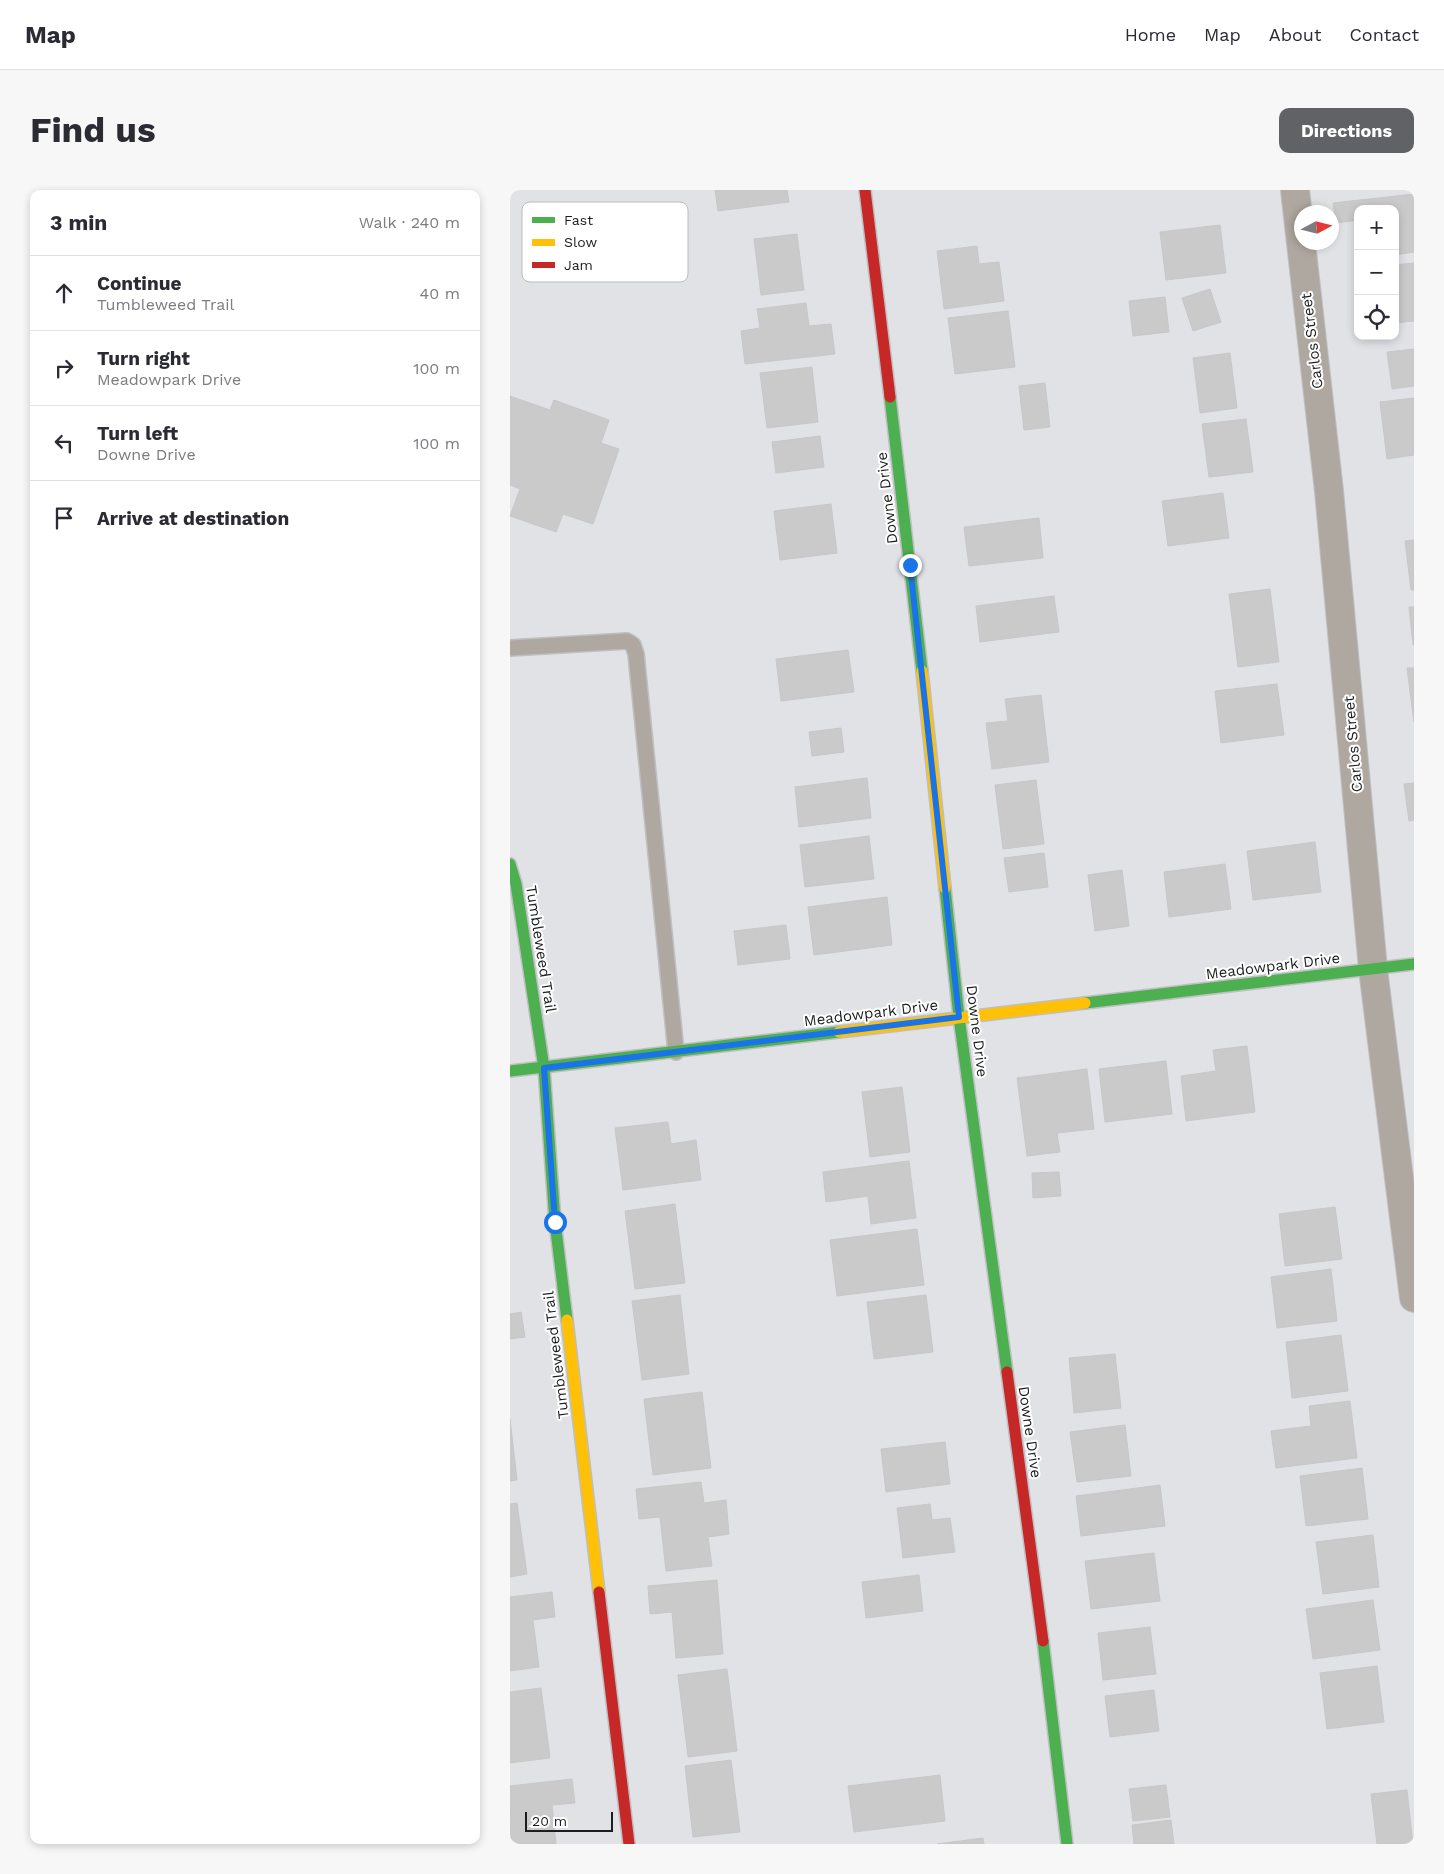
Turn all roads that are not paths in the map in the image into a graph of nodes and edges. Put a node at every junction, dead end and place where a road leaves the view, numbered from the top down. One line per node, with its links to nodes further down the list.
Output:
1 (865, 190): 7 (street, Downe Drive)
2 (1295, 190): 6 (street, Carlos Street)
3 (510, 648): 8 (lane)
4 (510, 864): 9 (street, Tumbleweed Trail)
5 (1414, 964): 6 (street, Meadowpark Drive)
6 (1373, 969): 7 (street, Meadowpark Drive); 11 (street, Carlos Street)
7 (959, 1017): 8 (street, Meadowpark Drive); 13 (street, Downe Drive)
8 (676, 1052): 9 (street, Meadowpark Drive)
9 (544, 1068): 10 (street, Meadowpark Drive); 12 (street, Tumbleweed Trail)
10 (510, 1071)
11 (1414, 1298)
12 (629, 1844)
13 (1067, 1844)

